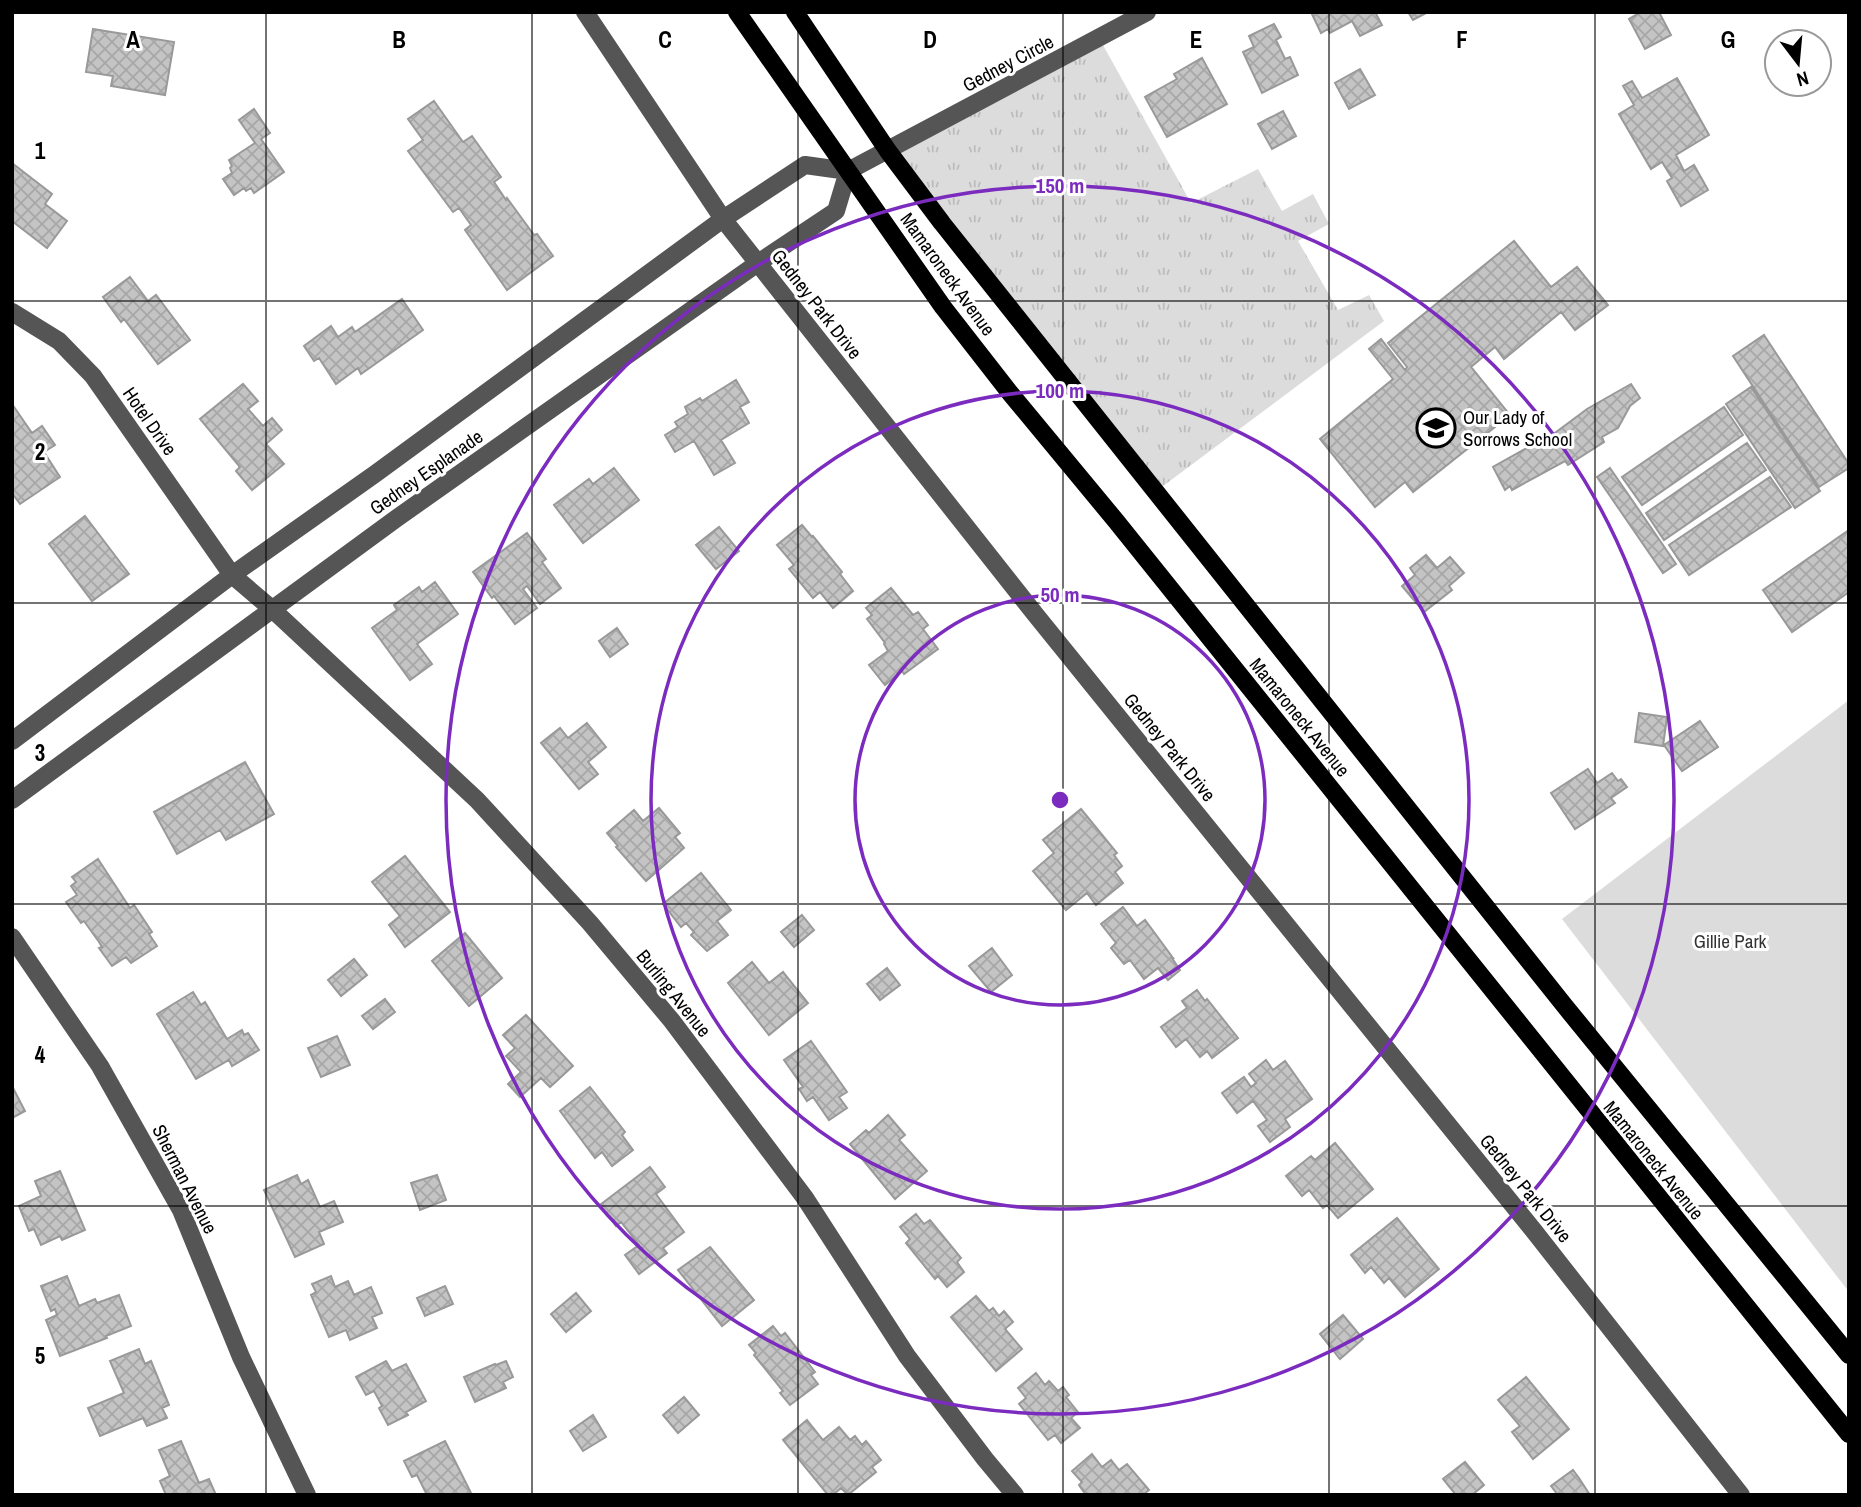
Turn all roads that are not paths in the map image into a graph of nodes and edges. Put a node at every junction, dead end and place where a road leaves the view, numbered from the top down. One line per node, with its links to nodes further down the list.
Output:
1 (584, 12): 7 (street, Gedney Park Drive)
2 (737, 12): 6 (main road, Mamaroneck Avenue)
3 (795, 12): 5 (main road, Mamaroneck Avenue)
4 (1147, 12): 5 (street, Gedney Circle)
5 (888, 151): 6 (street); 15 (main road, Mamaroneck Avenue)
6 (848, 171): 7 (street, Gedney Esplanade); 8 (street, Gedney Esplanade); 16 (main road, Mamaroneck Avenue)
7 (723, 219): 8 (street, Gedney Park Drive); 10 (street, Gedney Esplanade)
8 (758, 263): 11 (street, Gedney Esplanade); 19 (street, Gedney Park Drive)
9 (12, 312): 10 (street, Hotel Drive)
10 (232, 575): 11 (street, Burling Avenue); 12 (street, Gedney Esplanade)
11 (271, 609): 13 (street, Gedney Esplanade); 18 (street, Burling Avenue)
12 (12, 741)
13 (12, 800)
14 (12, 937): 17 (street, Sherman Avenue)
15 (1849, 1355)
16 (1849, 1434)
17 (306, 1495)
18 (1015, 1495)
19 (1741, 1495)

